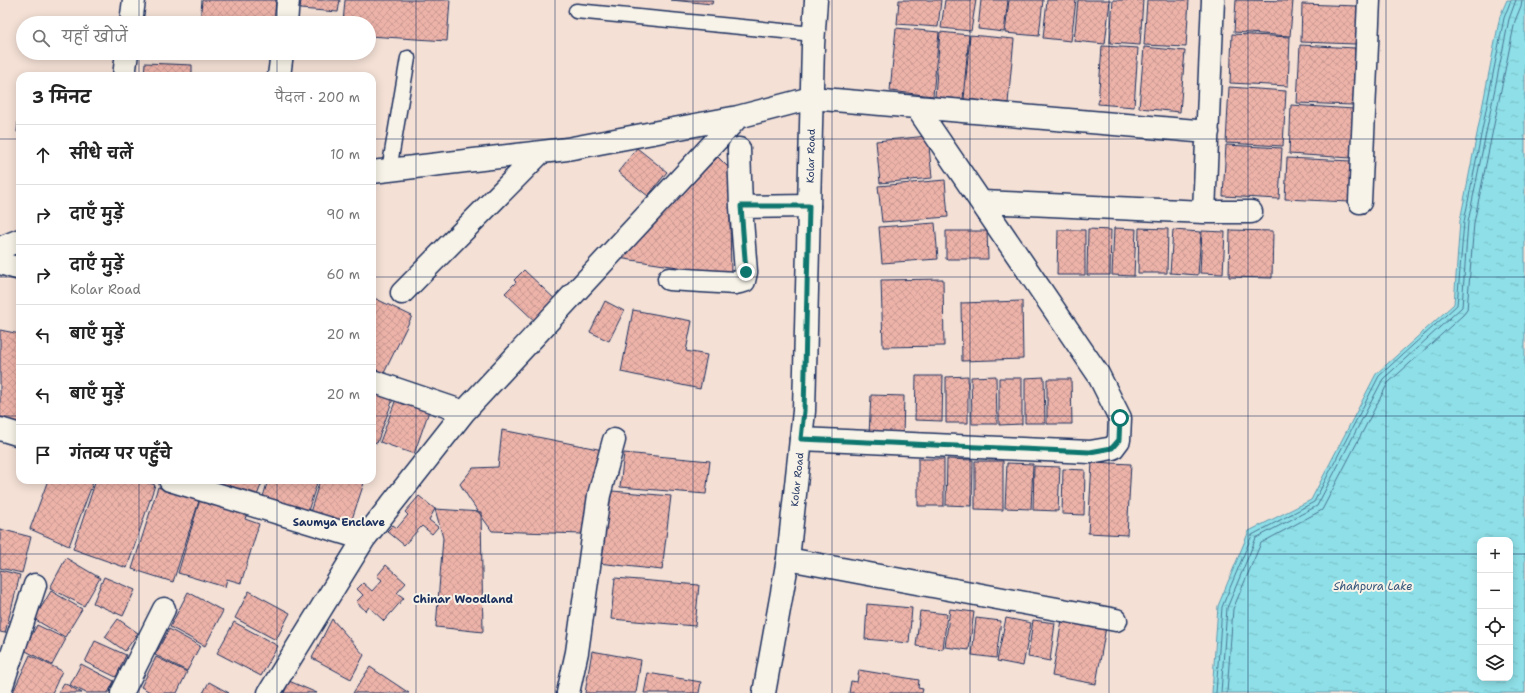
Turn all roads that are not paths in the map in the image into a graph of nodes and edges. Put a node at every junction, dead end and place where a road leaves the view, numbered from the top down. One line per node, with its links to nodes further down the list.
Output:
1 (134, 0): 7 (street)
2 (288, 0): 8 (street)
3 (816, 0): 9 (street, Kolar Road)
4 (1213, 0): 18 (street)
5 (1369, 0): 23 (street)
6 (576, 11): 9 (lane)
7 (132, 16)
8 (287, 16)
9 (814, 34): 15 (street, Kolar Road)
10 (408, 58): 21 (lane)
11 (126, 60): 13 (street)
12 (281, 60): 14 (street)
13 (125, 72)
14 (280, 72)
15 (811, 98): 16 (street); 17 (street); 25 (street, Kolar Road)
16 (917, 108): 18 (street); 22 (street)
17 (738, 117): 20 (street); 35 (street)
18 (1208, 132): 26 (street)
19 (739, 149): 24 (street)
20 (541, 152): 21 (street); 33 (street)
21 (381, 171)
22 (982, 202): 26 (street); 38 (street)
23 (1360, 202)
24 (741, 206): 25 (street); 32 (street)
25 (809, 206): 38 (street, Kolar Road)
26 (1204, 212): 27 (street)
27 (1251, 212)
28 (16, 242): 29 (street)
29 (0, 248)
30 (0, 263): 31 (street)
31 (16, 268)
32 (669, 279)
33 (402, 293)
34 (376, 382): 35 (street)
35 (464, 412): 41 (street)
36 (0, 429): 37 (street)
37 (16, 434)
38 (801, 439): 42 (street, Kolar Road)
39 (614, 440): 50 (street)
40 (183, 484): 41 (street)
41 (364, 539): 49 (street)
42 (788, 559): 45 (street); 51 (street, Kolar Road)
43 (36, 585): 46 (street)
44 (164, 609): 48 (street)
45 (1116, 620)
46 (8, 640): 47 (street)
47 (0, 691)
48 (122, 693)
49 (269, 693)
50 (568, 693)
51 (764, 693)

